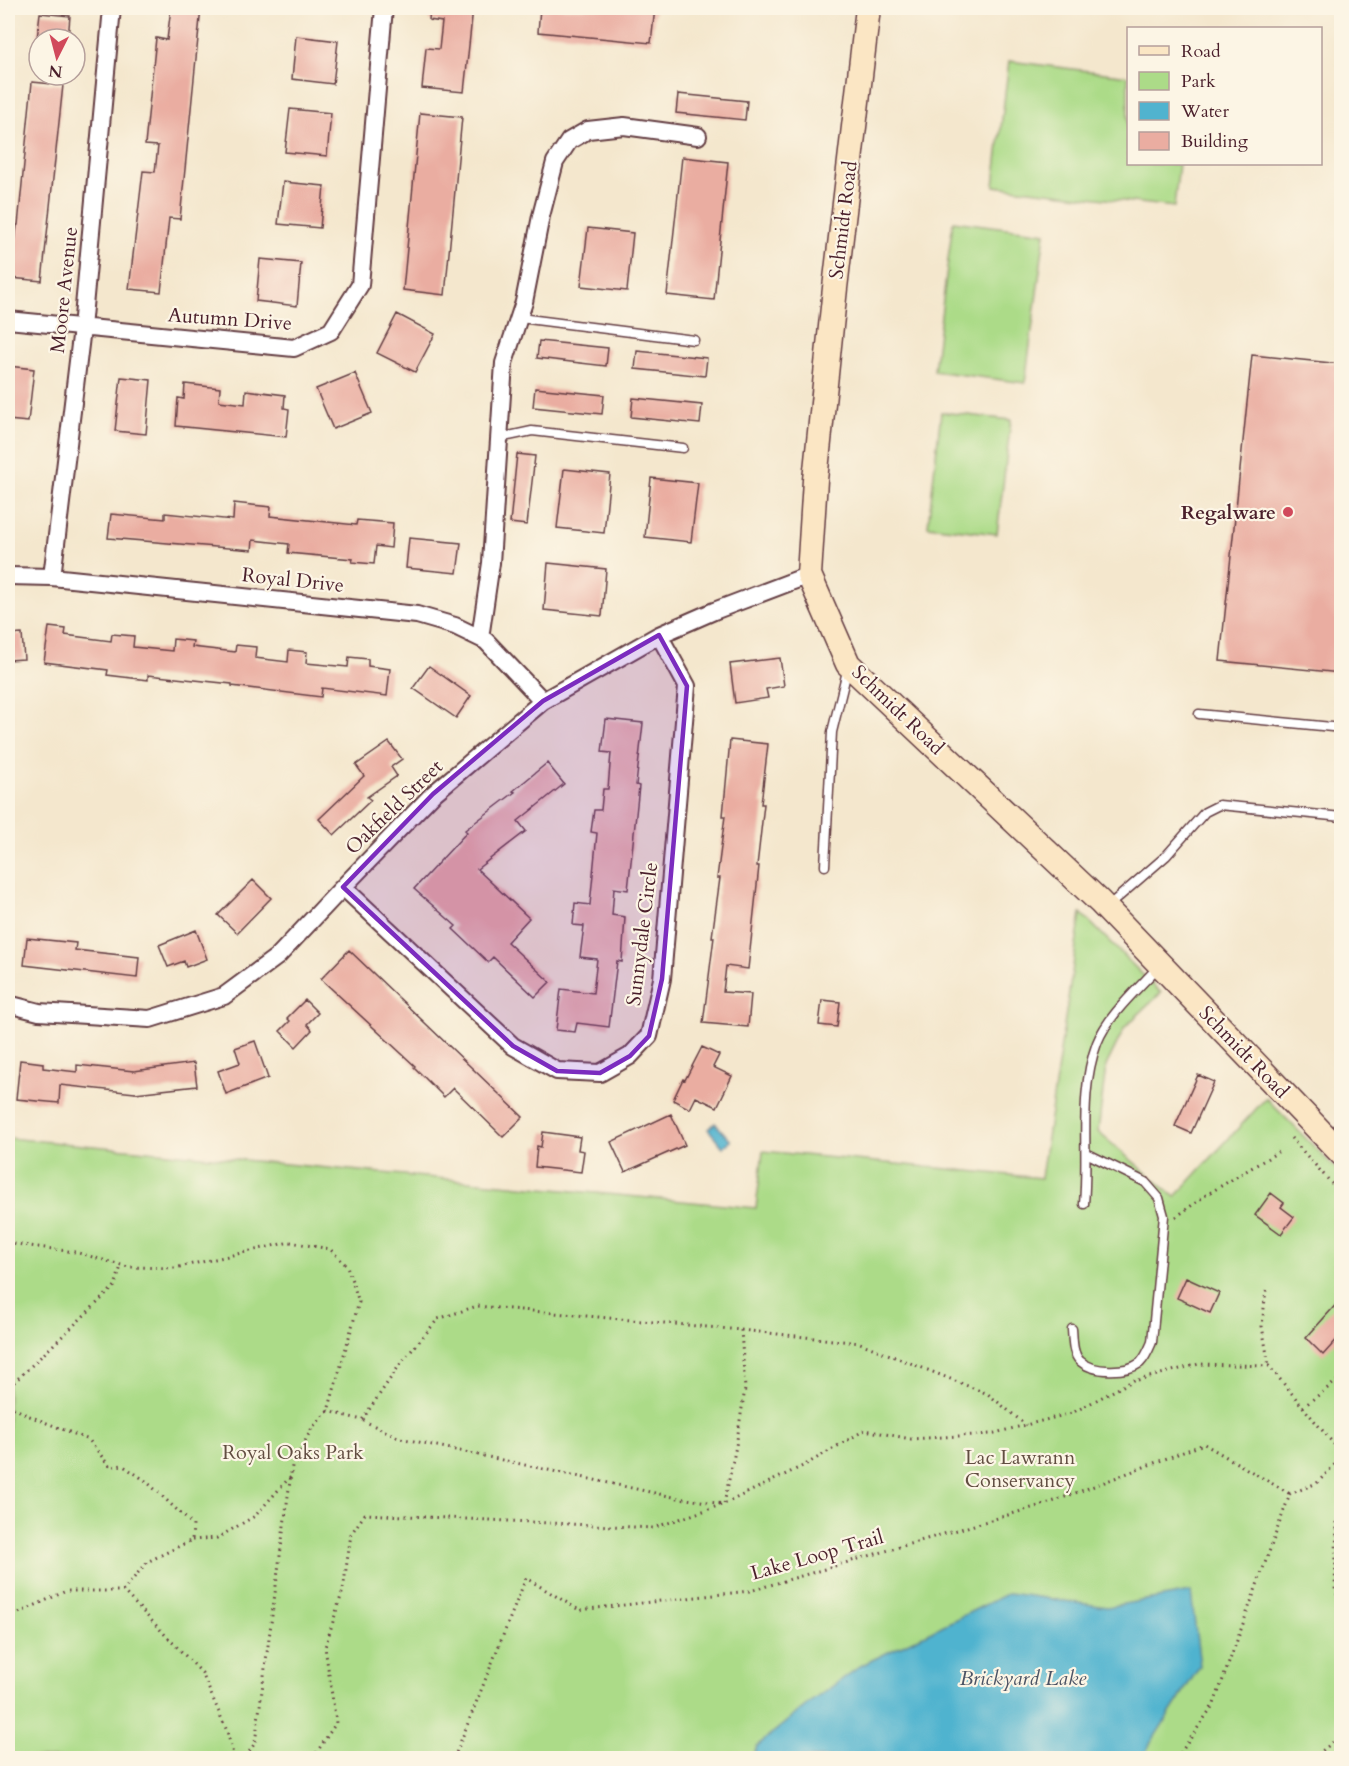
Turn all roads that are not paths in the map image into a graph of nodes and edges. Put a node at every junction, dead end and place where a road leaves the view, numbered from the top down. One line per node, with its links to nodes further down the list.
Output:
1 (112, 8): 7 (street, Moore Avenue)
2 (384, 8): 7 (street, Autumn Drive)
3 (868, 8): 11 (street, Schmidt Road)
4 (698, 136): 5 (street)
5 (520, 318): 8 (lane); 9 (street)
6 (8, 320): 7 (street, Autumn Drive)
7 (82, 328): 13 (street, Moore Avenue)
8 (694, 340)
9 (499, 438): 10 (lane); 15 (street)
10 (683, 448)
11 (809, 575): 14 (street, Oakfield Street); 16 (street, Schmidt Road)
12 (8, 576): 13 (street, Royal Drive)
13 (52, 577): 15 (street, Royal Drive)
14 (659, 635): 17 (street, Oakfield Street); 22 (street, Sunnydale Circle)
15 (480, 638): 17 (street, Royal Drive)
16 (848, 664): 21 (lane); 23 (street, Schmidt Road)
17 (543, 701): 22 (street, Oakfield Street)
18 (1199, 714): 19 (lane)
19 (1341, 728)
20 (1341, 817): 23 (lane)
21 (825, 866)
22 (343, 887): 25 (street, Oakfield Street)
23 (1107, 908): 24 (street, Schmidt Road)
24 (1160, 964): 26 (lane); 27 (street, Schmidt Road)
25 (8, 1004)
26 (1086, 1153): 28 (lane); 29 (lane)
27 (1341, 1154)
28 (1084, 1204)
29 (1072, 1329)

